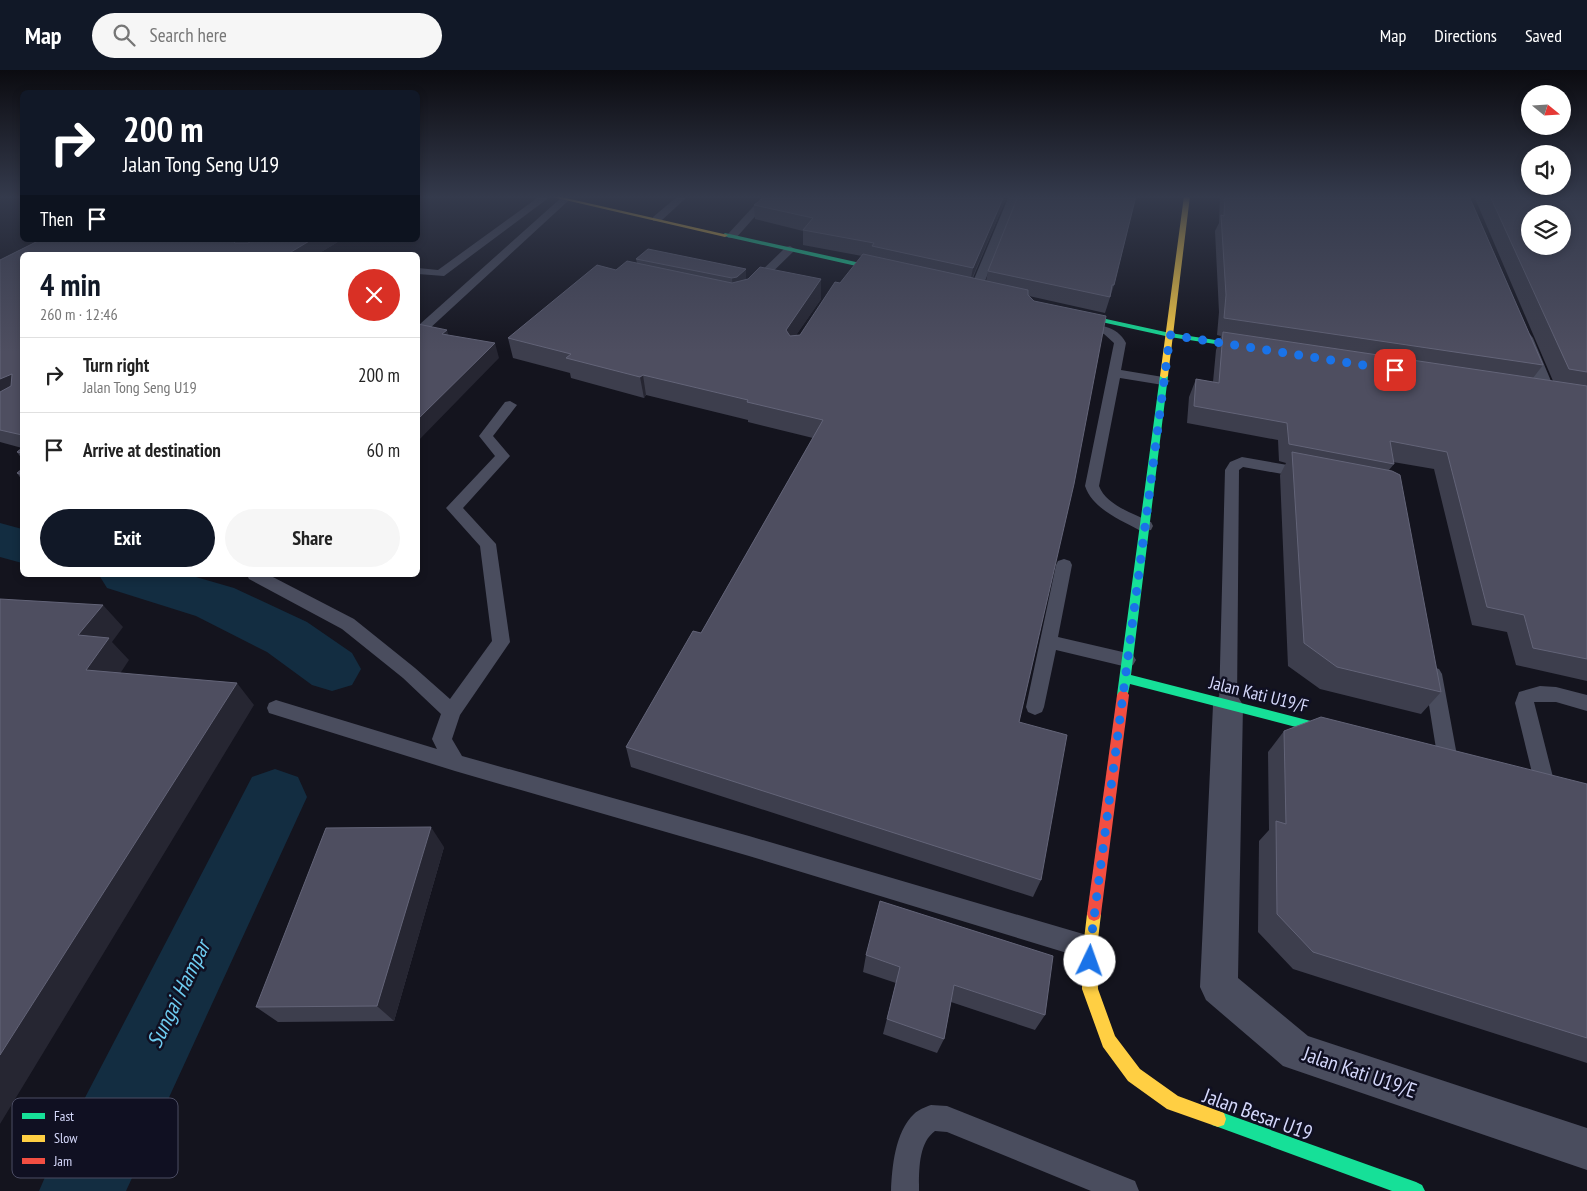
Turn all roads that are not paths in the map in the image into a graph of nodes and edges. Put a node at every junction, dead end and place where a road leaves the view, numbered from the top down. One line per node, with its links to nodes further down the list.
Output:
1 (475, 248): 8 (lane)
2 (511, 248): 15 (lane)
3 (787, 248): 6 (street)
4 (993, 248): 11 (lane)
5 (1181, 248): 16 (street, Jalan Besar U19)
6 (790, 249): 7 (street); 12 (lane)
7 (860, 265): 9 (street); 10 (lane)
8 (420, 271)
9 (899, 274)
10 (847, 278)
11 (975, 291)
12 (743, 295)
13 (1059, 316): 16 (street); 18 (lane)
14 (1516, 321): 20 (street)
15 (424, 327)
16 (1170, 335): 17 (street); 19 (street, Jalan Besar U19)
17 (1266, 350)
18 (1114, 373): 19 (lane); 23 (lane)
19 (1163, 381): 23 (street, Jalan Besar U19)
20 (1545, 393)
21 (510, 405): 34 (lane)
22 (1318, 476): 31 (lane)
23 (1145, 526): 28 (street, Jalan Besar U19)
24 (1064, 565): 26 (lane)
25 (260, 577): 34 (lane)
26 (1048, 641): 28 (lane); 33 (lane)
27 (1430, 656): 36 (lane)
28 (1127, 660): 29 (street, Jalan Besar U19)
29 (1125, 678): 31 (street, Jalan Kati U19/F); 39 (street, Jalan Besar U19)
30 (1587, 703): 38 (lane)
31 (1228, 705): 35 (street, Jalan Kati U19/F); 40 (street, Jalan Kati U19/E)
32 (276, 708): 37 (lane)
33 (1035, 708)
34 (452, 712): 37 (lane)
35 (1352, 736)
36 (1448, 761)
37 (455, 763): 39 (lane)
38 (1544, 785)
39 (1090, 948): 43 (street, Jalan Besar U19)
40 (1587, 1149)
41 (905, 1191): 42 (lane)
42 (1125, 1191)
43 (1416, 1191)

